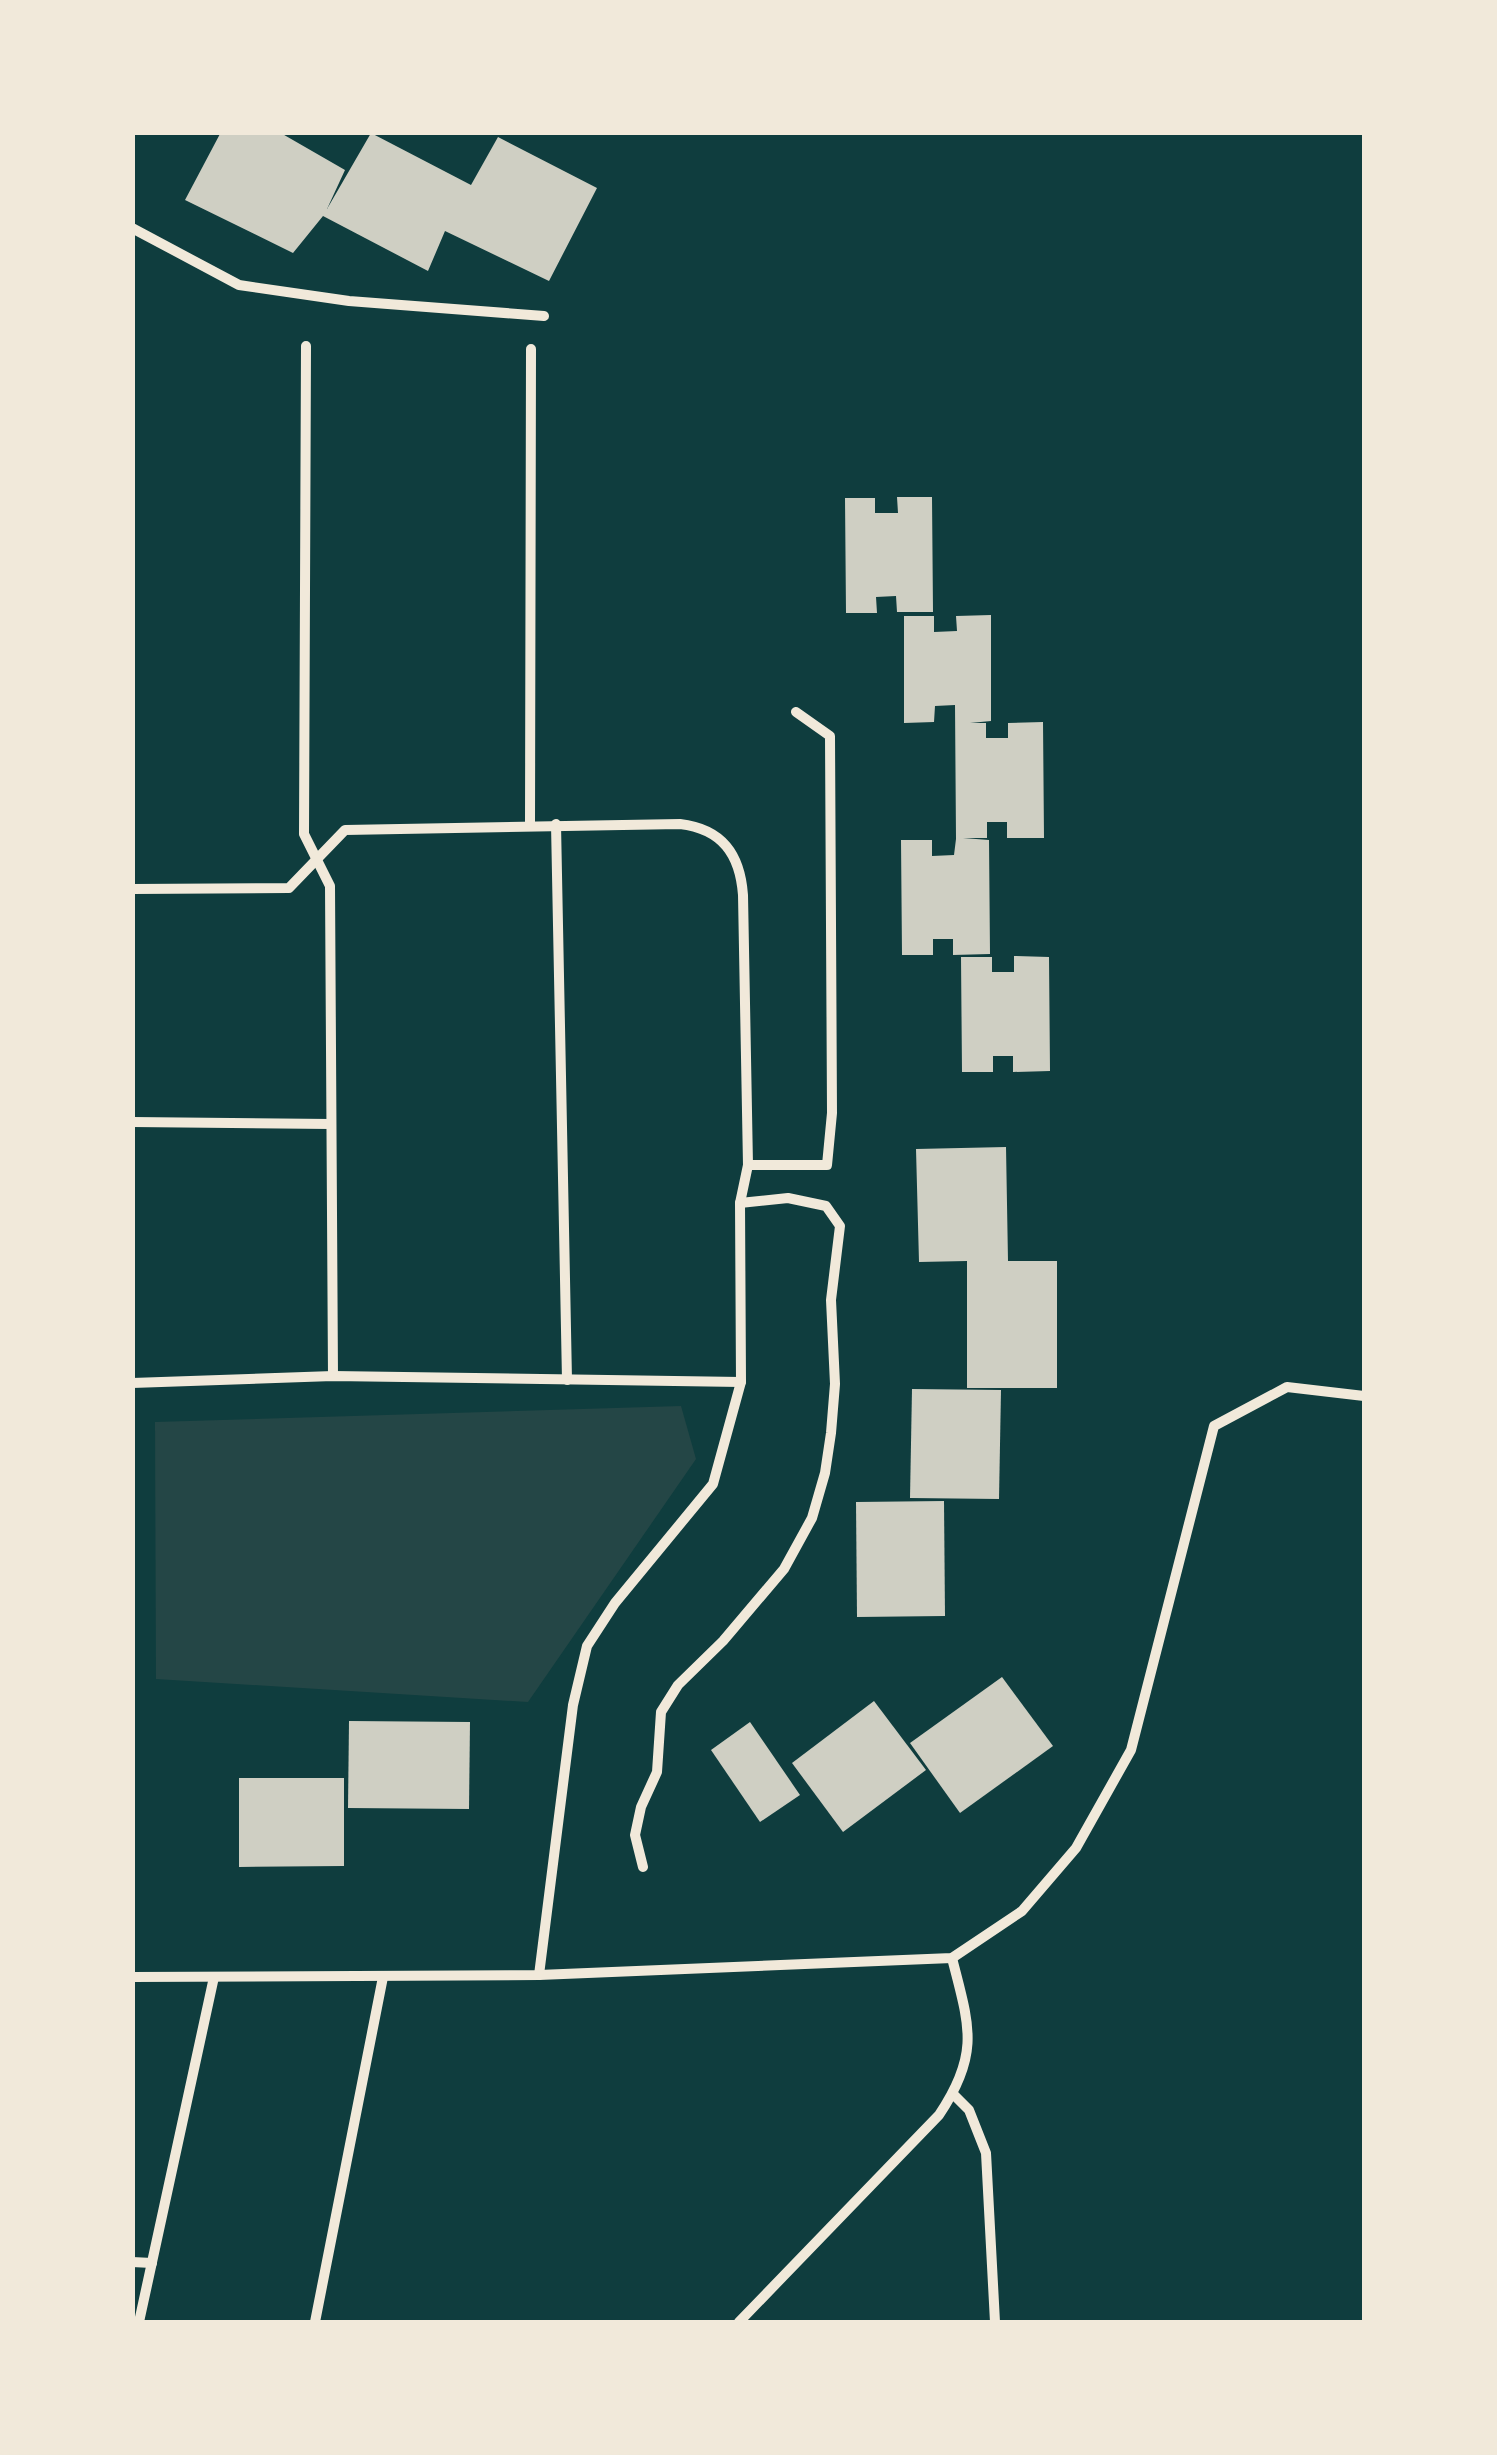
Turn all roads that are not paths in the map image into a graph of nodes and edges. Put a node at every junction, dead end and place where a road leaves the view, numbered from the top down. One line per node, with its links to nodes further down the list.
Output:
1 (132, 228): 2 (street)
2 (544, 316)
3 (306, 346): 8 (street)
4 (531, 348): 7 (street)
5 (796, 712): 12 (street)
6 (556, 824): 7 (street); 12 (street); 15 (street)
7 (530, 826): 8 (street)
8 (316, 859): 9 (street); 11 (street)
9 (132, 889)
10 (132, 1122): 11 (street)
11 (331, 1124): 14 (street)
12 (748, 1165): 13 (street)
13 (740, 1203): 16 (street); 19 (street)
14 (333, 1376): 15 (street); 17 (street)
15 (567, 1380): 16 (street)
16 (741, 1382): 21 (street)
17 (132, 1383)
18 (1364, 1396): 20 (street)
19 (642, 1867)
20 (952, 1958): 21 (street); 25 (street)
21 (539, 1975): 24 (street)
22 (132, 1977): 23 (street)
23 (214, 1977): 24 (street); 27 (street)
24 (383, 1978): 29 (street)
25 (953, 2094): 30 (street); 31 (street)
26 (132, 2262): 27 (street)
27 (152, 2263): 28 (street)
28 (139, 2322)
29 (315, 2322)
30 (740, 2322)
31 (995, 2322)

